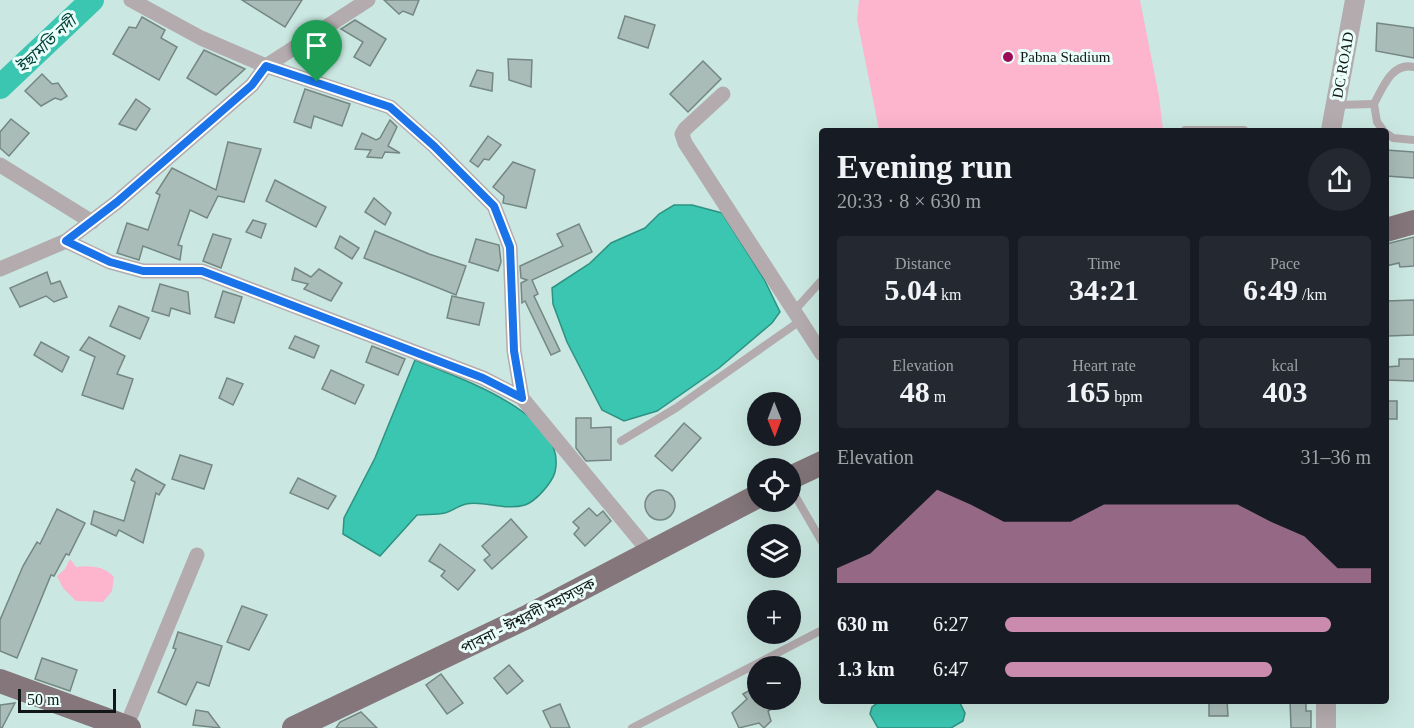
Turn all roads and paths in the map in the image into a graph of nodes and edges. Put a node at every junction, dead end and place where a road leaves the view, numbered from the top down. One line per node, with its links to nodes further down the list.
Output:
1 (368, 0): 4 (street)
2 (1355, 0): 8 (street, DC ROAD)
3 (132, 1): 4 (street)
4 (266, 66): 14 (street); 22 (street)
5 (1414, 67): 7 (lane)
6 (723, 94): 20 (street)
7 (1374, 104): 8 (lane); 10 (lane)
8 (1336, 105): 9 (street, DC ROAD)
9 (1331, 128)
10 (1381, 128)
11 (1389, 135): 12 (lane)
12 (1414, 140)
13 (0, 165): 14 (street)
14 (92, 222): 17 (street)
15 (1414, 222): 16 (main road)
16 (1389, 229)
17 (66, 241): 18 (street); 22 (street)
18 (0, 269)
19 (819, 284): 20 (lane)
20 (797, 316): 21 (street); 23 (lane)
21 (819, 349)
22 (522, 398): 29 (street)
23 (621, 441)
24 (819, 464): 25 (main road)
25 (801, 473)
26 (747, 502): 29 (main road, পাবনা - ঈশ্বরদী মহাসড়ক)
27 (801, 506): 28 (lane)
28 (819, 537)
29 (651, 554): 35 (main road, পাবনা - ঈশ্বরদী মহাসড়ক)
30 (197, 555): 34 (street)
31 (819, 632): 36 (lane)
32 (0, 681): 34 (main road)
33 (1326, 704): 37 (street)
34 (128, 727)
35 (294, 728)
36 (632, 728)
37 (1326, 728)

